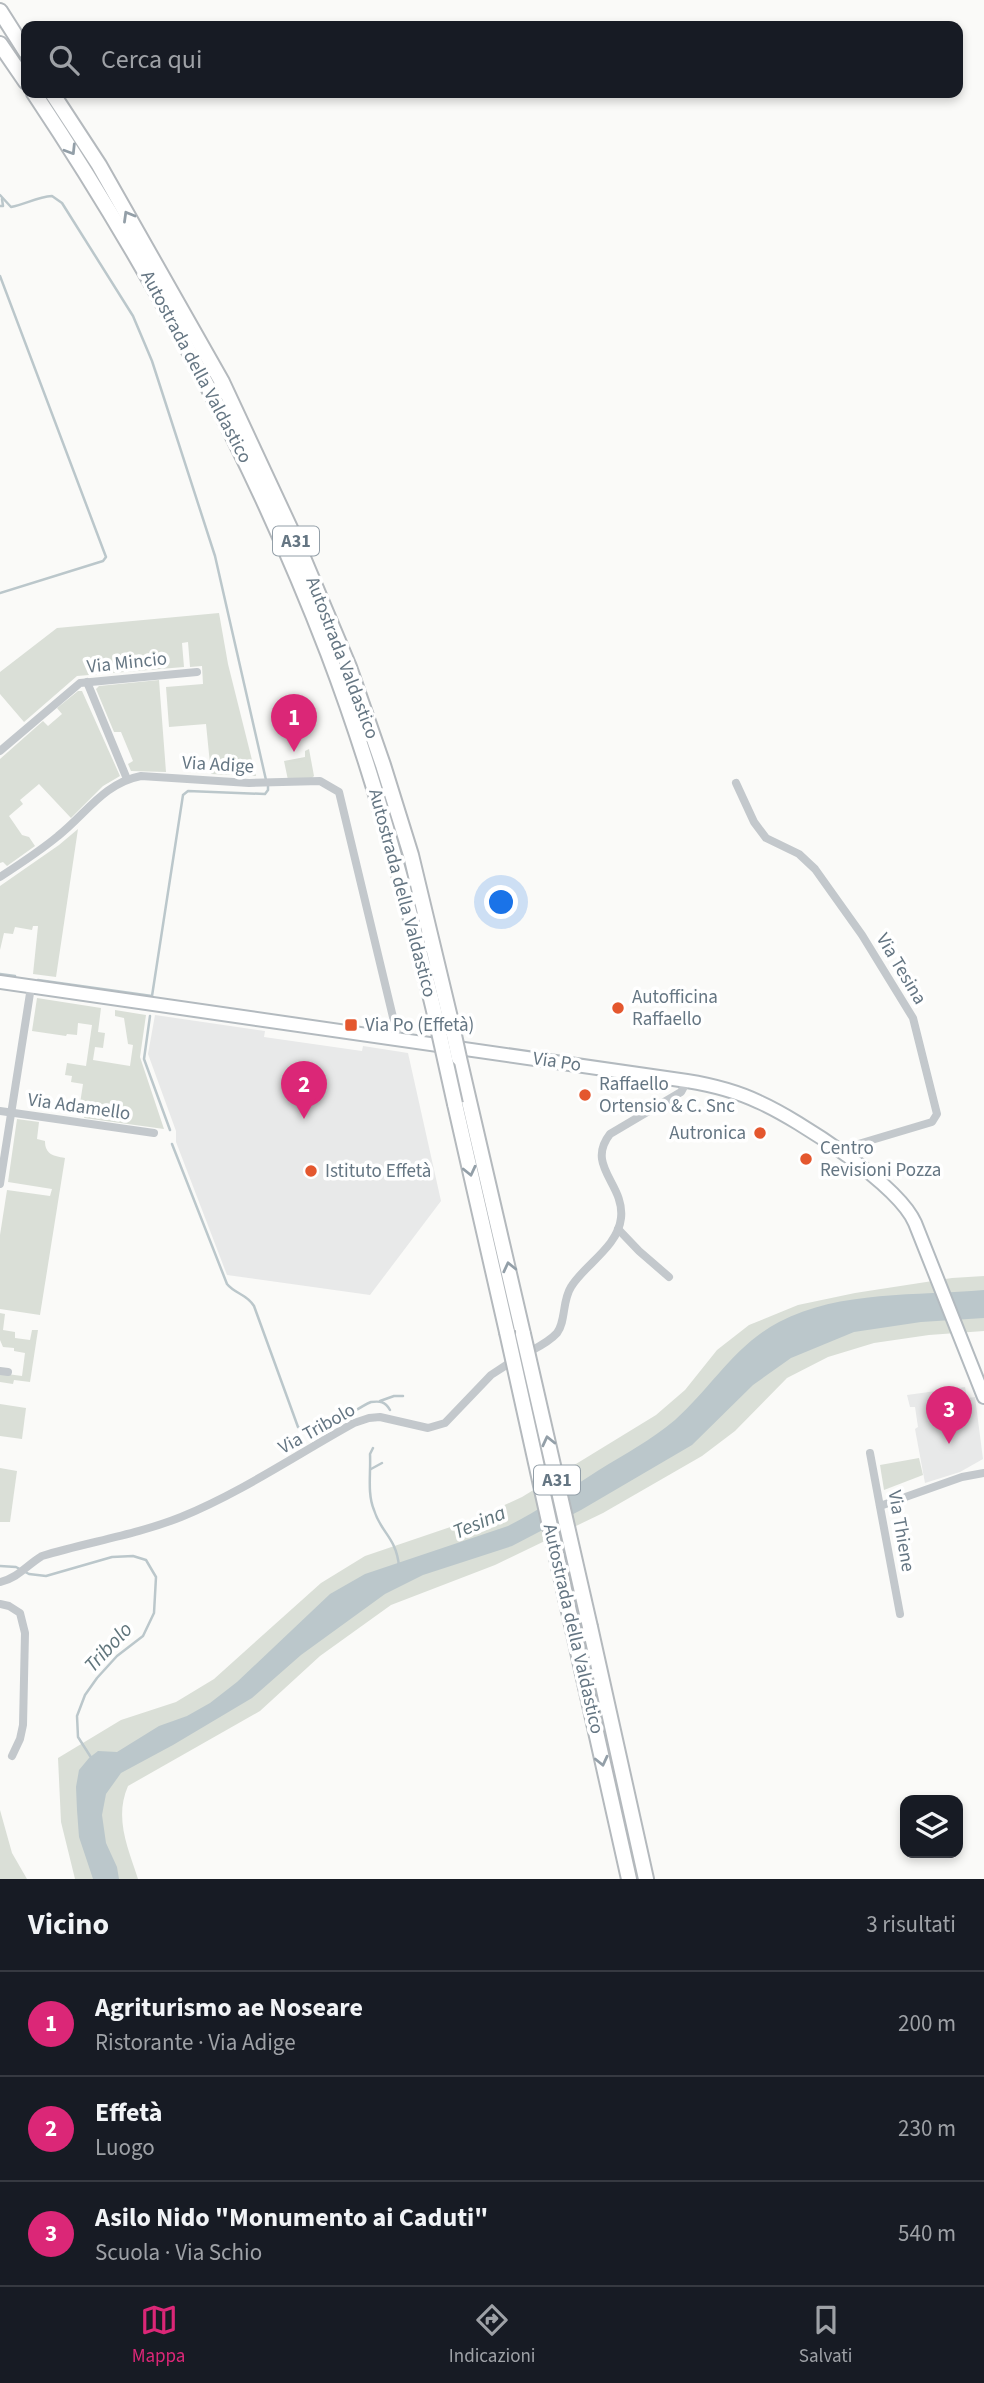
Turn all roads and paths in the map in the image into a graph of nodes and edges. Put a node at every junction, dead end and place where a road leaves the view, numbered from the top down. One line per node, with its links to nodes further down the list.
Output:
1 (0, 11): 3 (highway)
2 (0, 44): 4 (highway)
3 (21, 44)
4 (21, 75)
5 (37, 98): 15 (highway, Autostrada della Valdastico / A31, one-way to 15)
6 (55, 98): 15 (highway, Autostrada Valdastico / A31, one-way to 6)
7 (197, 672): 8 (street, Via Mincio)
8 (87, 682): 9 (street, Via Mincio); 10 (street)
9 (0, 751)
10 (127, 779): 12 (street); 16 (street, Via Adige)
11 (736, 783): 21 (street, Via Tesina)
12 (0, 877)
13 (0, 982): 14 (main road, Via Po)
14 (31, 986): 16 (main road, Via Po); 19 (street)
15 (444, 1025): 33 (highway, Autostrada della Valdastico / A31, one-way to 33, bridge); 34 (highway, Autostrada della Valdastico / A31, one-way to 15, bridge)
16 (398, 1038): 17 (main road, Via Po)
17 (687, 1081): 21 (main road, Via Po); 23 (street)
18 (0, 1111): 19 (street, Via Adamello)
19 (11, 1113): 20 (street, Via Adamello); 22 (street)
20 (154, 1133)
21 (844, 1156): 25 (main road, Via Po)
22 (0, 1184)
23 (618, 1229): 24 (street); 29 (street, Via Tribolo)
24 (669, 1277)
25 (979, 1377)
26 (870, 1453): 28 (street, Via Thiene)
27 (984, 1473): 28 (street)
28 (880, 1506): 31 (street, Via Thiene)
29 (0, 1582)
30 (0, 1604): 32 (street)
31 (900, 1614)
32 (12, 1756)
33 (629, 1879)
34 (646, 1879)

